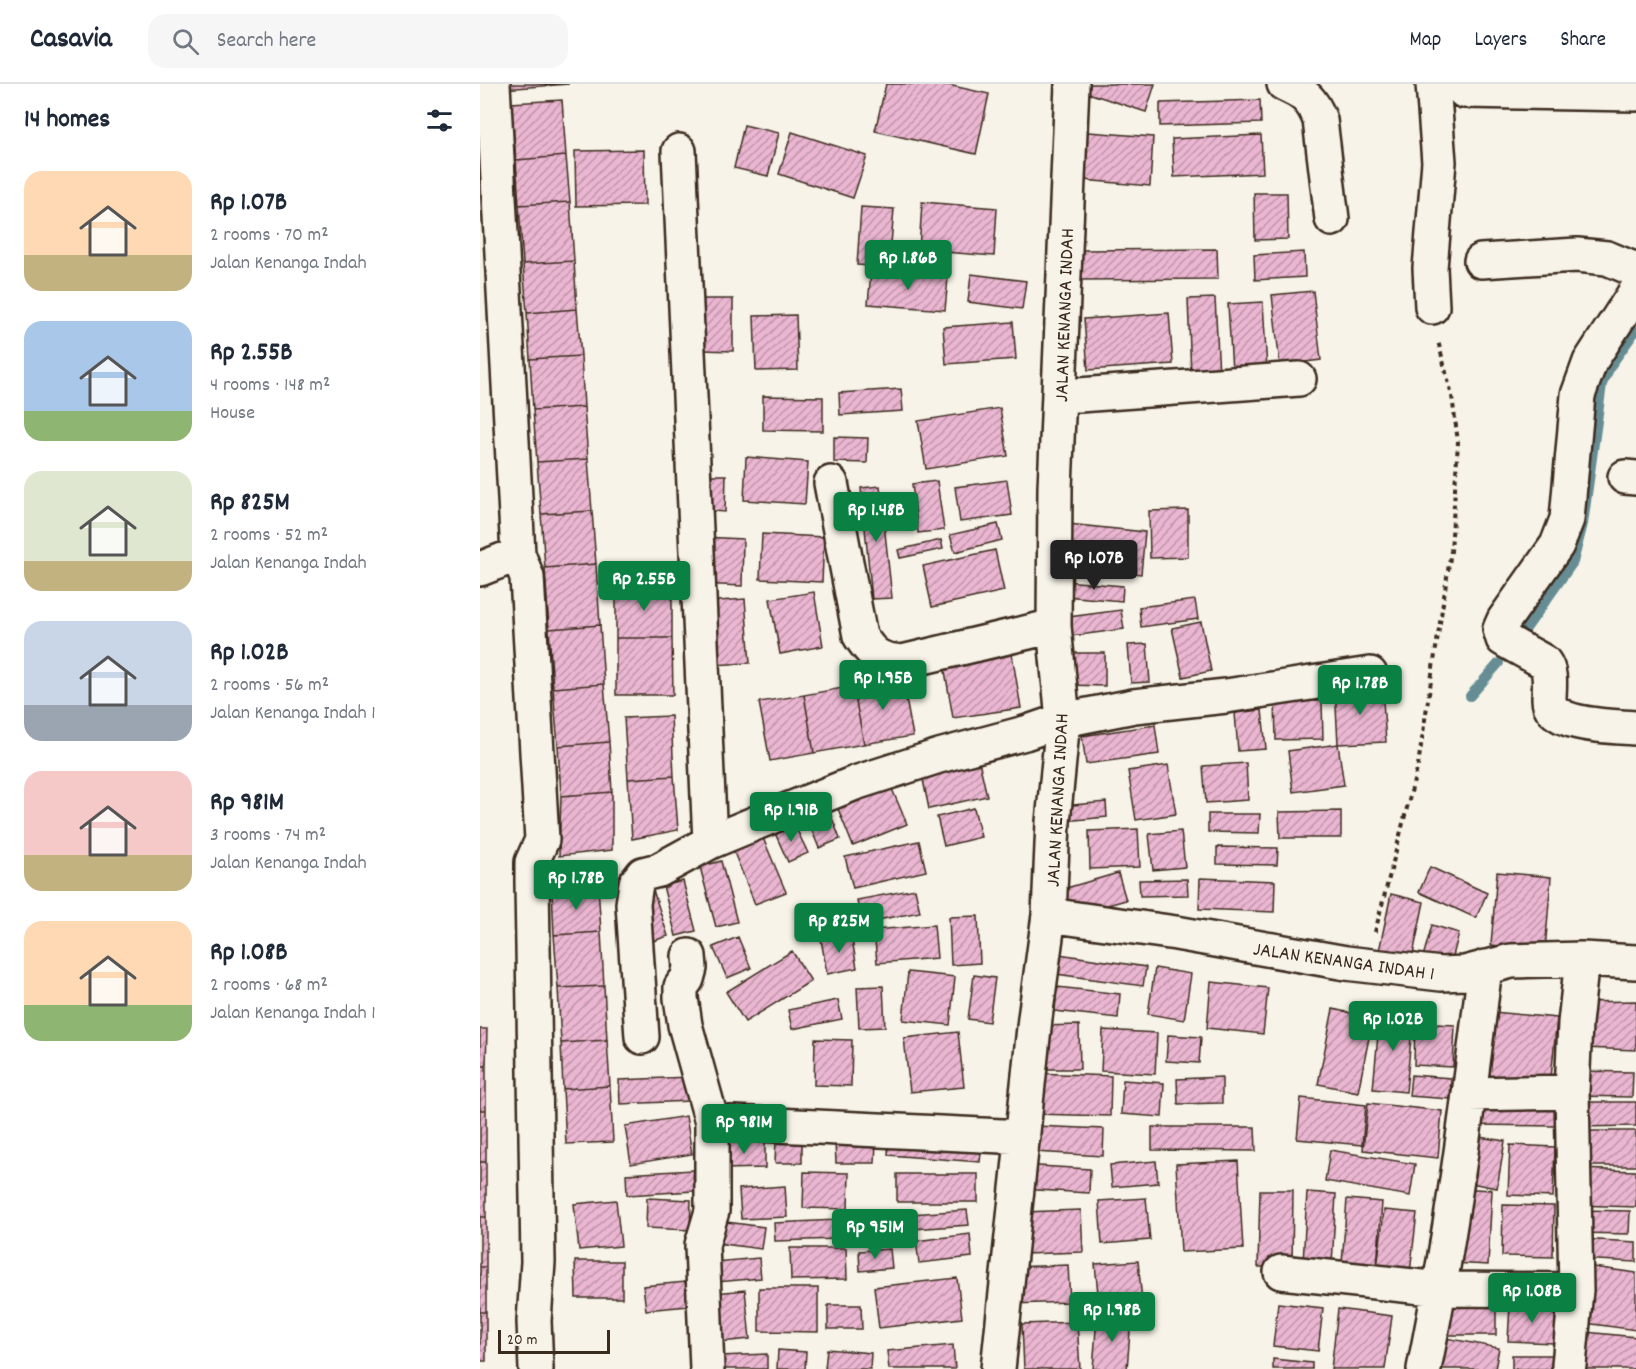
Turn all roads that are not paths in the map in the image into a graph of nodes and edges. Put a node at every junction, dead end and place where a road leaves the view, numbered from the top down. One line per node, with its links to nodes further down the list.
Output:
1 (493, 84): 15 (street)
2 (1072, 84): 13 (street, JALAN KENANGA INDAH)
3 (1284, 84): 7 (street)
4 (1448, 88): 5 (street); 11 (street)
5 (1636, 94)
6 (679, 152): 21 (street)
7 (1332, 219)
8 (1481, 261): 9 (street)
9 (1636, 270)
10 (1636, 291): 20 (street)
11 (1432, 306)
12 (1299, 379): 13 (street)
13 (1060, 393): 17 (street, JALAN KENANGA INDAH)
14 (831, 483): 17 (street)
15 (518, 554): 16 (street); 36 (street)
16 (480, 569)
17 (1054, 626): 19 (street, JALAN KENANGA INDAH)
18 (1370, 674): 19 (street)
19 (1063, 720): 21 (street); 22 (street, JALAN KENANGA INDAH)
20 (1636, 728)
21 (710, 842): 27 (street)
22 (1049, 915): 26 (street, JALAN KENANGA INDAH 1); 31 (street, JALAN KENANGA INDAH)
23 (689, 956): 30 (street)
24 (1582, 959): 25 (street, JALAN KENANGA INDAH 1); 26 (street, JALAN KENANGA INDAH 1); 28 (street)
25 (1636, 962)
26 (1485, 967): 29 (street)
27 (642, 1036)
28 (1572, 1092): 29 (street); 34 (street)
29 (1470, 1094): 33 (street)
30 (712, 1122): 31 (street); 37 (street)
31 (1023, 1137): 38 (street, JALAN KENANGA INDAH)
32 (1281, 1272): 33 (street)
33 (1440, 1288): 34 (street); 39 (street)
34 (1576, 1290): 35 (street)
35 (1569, 1365)
36 (536, 1369)
37 (706, 1369)
38 (998, 1369)
39 (1424, 1369)

